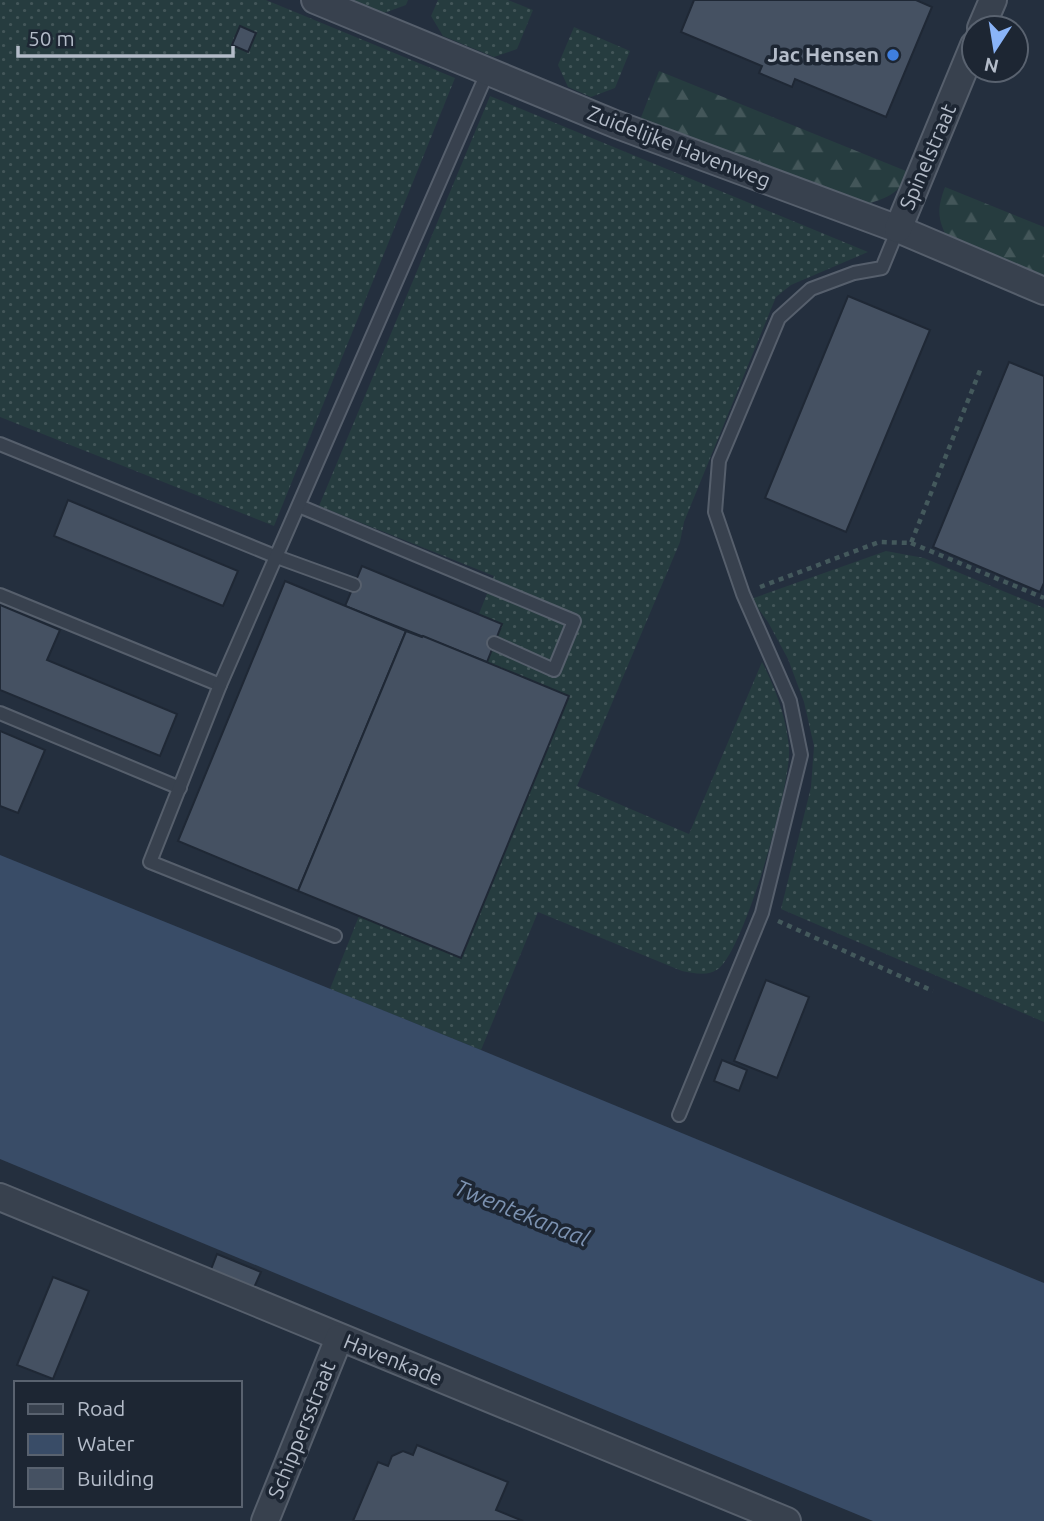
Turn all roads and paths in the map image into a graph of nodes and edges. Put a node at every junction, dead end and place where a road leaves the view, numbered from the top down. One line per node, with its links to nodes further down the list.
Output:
1 (314, 0): 2 (street, Zuidelijke Havenweg)
2 (488, 70): 4 (street, Zuidelijke Havenweg); 8 (lane)
3 (960, 79): 4 (street, Spinelstraat)
4 (898, 229): 5 (street, Zuidelijke Havenweg); 12 (lane)
5 (1044, 291)
6 (981, 368): 9 (path)
7 (0, 444): 10 (lane)
8 (299, 506): 10 (lane); 15 (lane)
9 (911, 543): 12 (path); 14 (path)
10 (277, 557): 11 (lane); 16 (lane)
11 (354, 585)
12 (743, 594): 19 (lane)
13 (0, 595): 16 (lane)
14 (1044, 598)
15 (494, 643)
16 (220, 685): 18 (lane)
17 (0, 713): 18 (lane)
18 (180, 788): 20 (lane)
19 (762, 913): 21 (path); 22 (lane)
20 (335, 936)
21 (933, 991)
22 (680, 1115)
23 (0, 1197): 24 (street, Havenkade)
24 (340, 1338): 25 (street, Schippersstraat); 26 (street, Havenkade)
25 (265, 1521)
26 (787, 1521)

